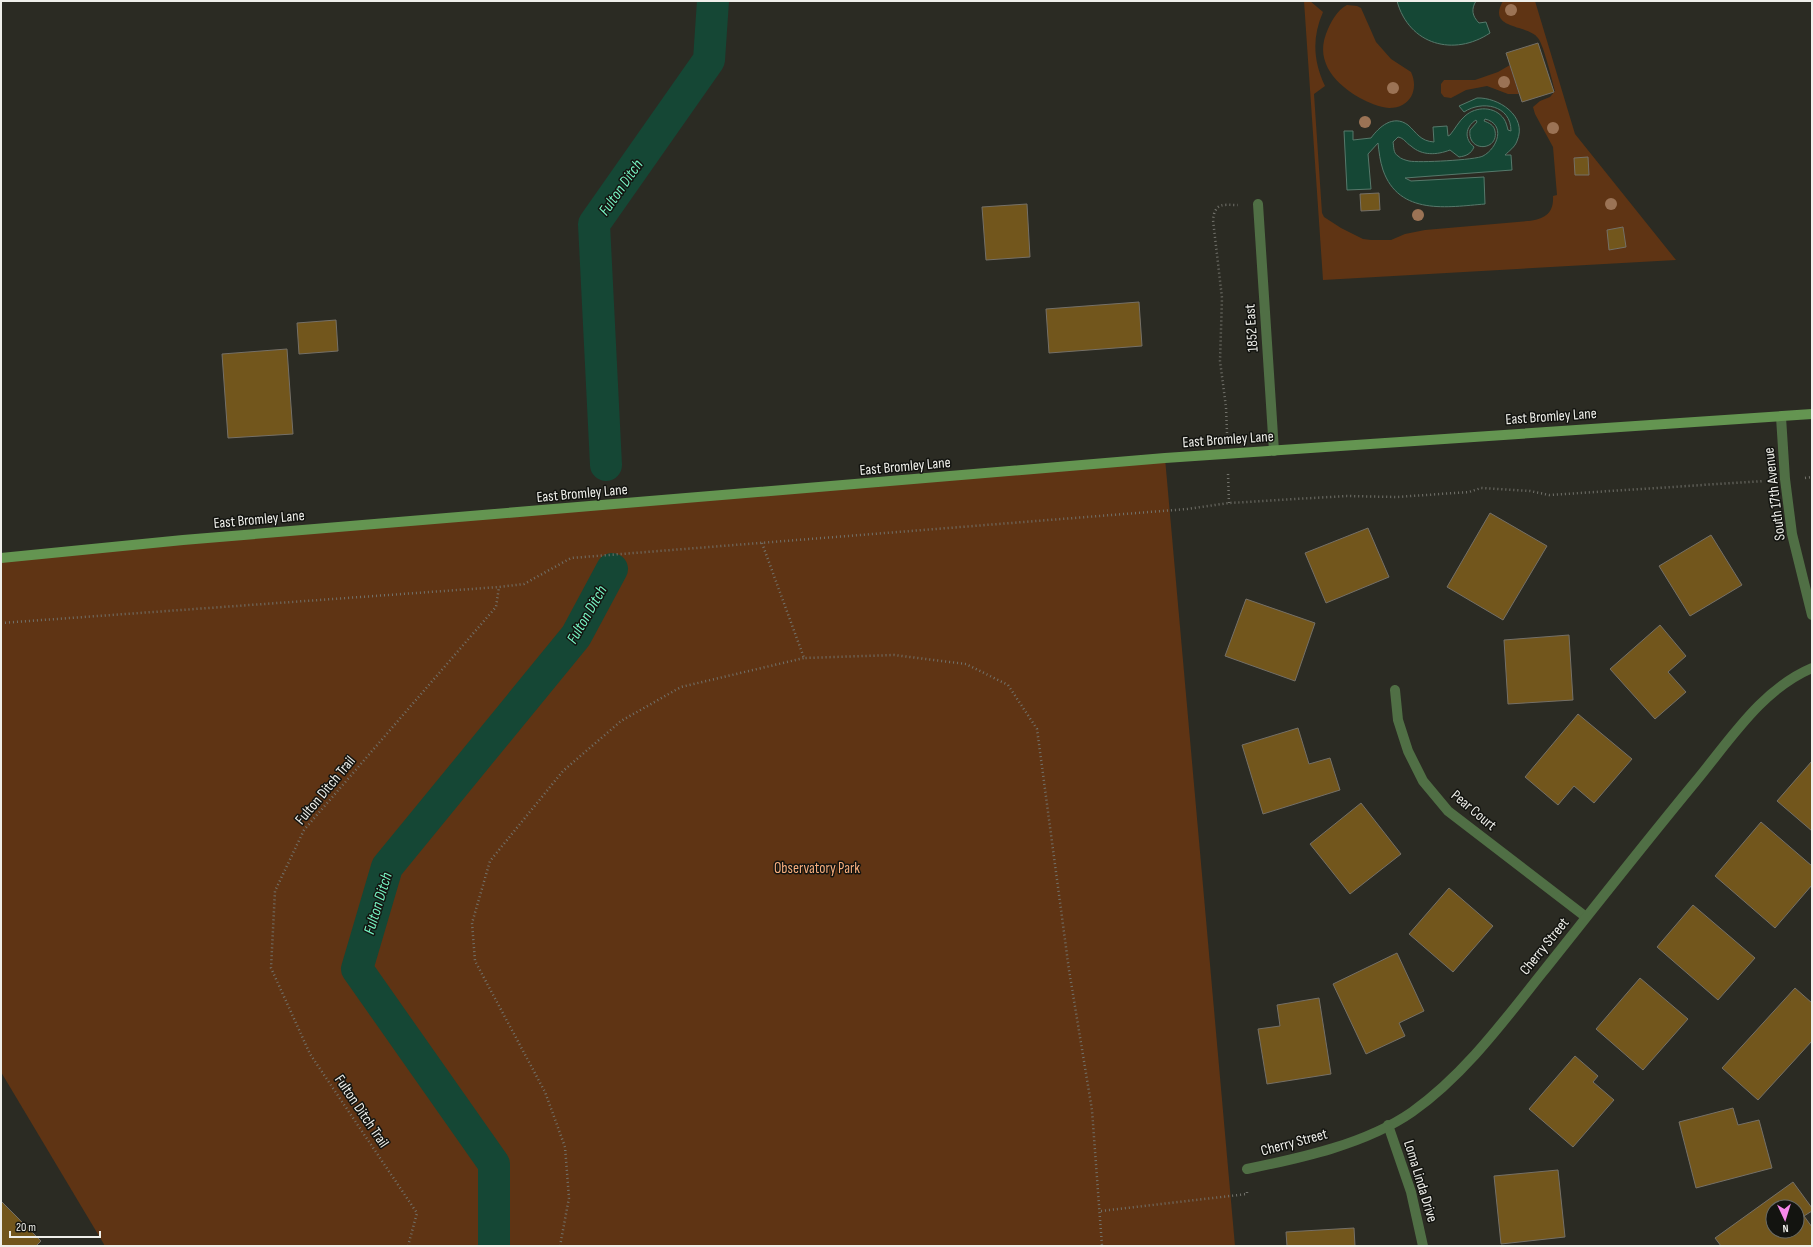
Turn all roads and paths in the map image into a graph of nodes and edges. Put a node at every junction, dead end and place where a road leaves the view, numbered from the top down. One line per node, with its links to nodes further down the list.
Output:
1 (1258, 204): 4 (street, 1852 East); 5 (path)
2 (1812, 414): 3 (main road, East Bromley Lane)
3 (1781, 417): 4 (main road, East Bromley Lane); 7 (street, South 17th Avenue)
4 (1274, 451): 5 (main road, East Bromley Lane)
5 (1227, 454): 8 (path); 10 (main road, East Bromley Lane)
6 (1812, 477): 7 (path)
7 (1785, 479): 8 (path); 12 (street, South 17th Avenue)
8 (1229, 503): 9 (path)
9 (762, 543): 11 (path); 14 (path)
10 (1, 558)
11 (499, 587): 13 (path); 21 (path, Fulton Ditch Trail)
12 (1812, 615)
13 (1, 623)
14 (804, 658): 20 (path); 22 (path)
15 (1812, 668): 17 (street, Cherry Street)
16 (1395, 690): 17 (street, Pear Court)
17 (1586, 917): 18 (street, Cherry Street)
18 (1388, 1125): 19 (street, Cherry Street); 24 (street, Loma Linda Drive)
19 (1247, 1169): 20 (path)
20 (1101, 1210): 23 (path)
21 (408, 1246)
22 (560, 1246)
23 (1102, 1246)
24 (1423, 1246)

